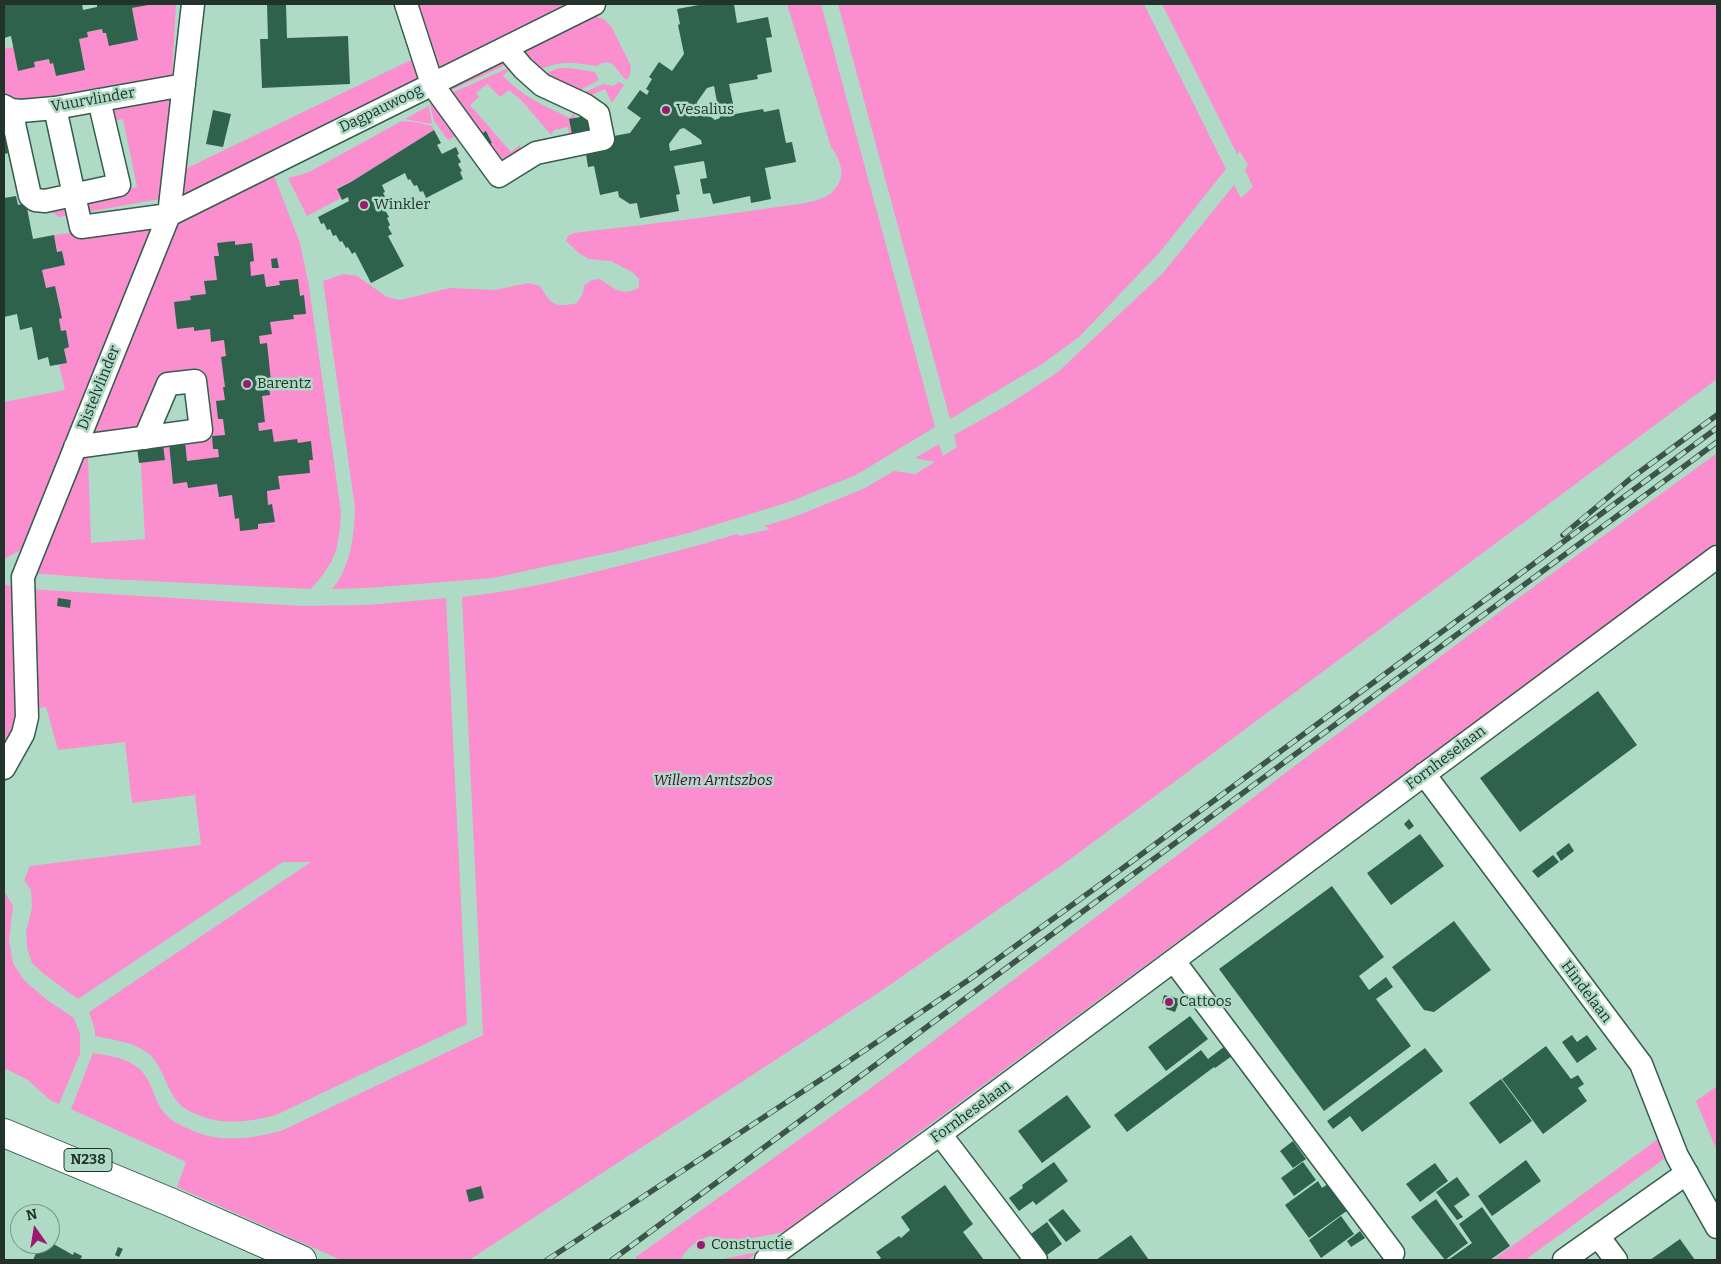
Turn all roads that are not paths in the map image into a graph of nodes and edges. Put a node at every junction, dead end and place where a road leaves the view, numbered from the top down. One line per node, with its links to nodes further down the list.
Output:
1 (193, 4): 6 (street, Distelvlinder)
2 (406, 4): 5 (street)
3 (594, 4): 4 (street, Dagpauwoog)
4 (506, 48): 5 (street, Dagpauwoog); 5 (street)
5 (432, 84): 11 (street, Dagpauwoog)
6 (184, 85): 7 (street, Vuurvlinder); 11 (street, Distelvlinder)
7 (99, 100): 9 (street, Vuurvlinder); 10 (street)
8 (8, 108): 9 (street, Vuurvlinder); 10 (street)
9 (54, 108): 10 (street)
10 (74, 195): 11 (street, Dagpauwoog)
11 (169, 215): 13 (street, Distelvlinder)
12 (145, 438): 13 (street)
13 (75, 447): 15 (street, Distelvlinder)
14 (1717, 556): 17 (street, Fornheselaan)
15 (13, 574): 16 (street, Distelvlinder)
16 (4, 768)
17 (1424, 774): 18 (street, Fornheselaan); 22 (street, Hindelaan)
18 (1174, 961): 21 (street, Fornheselaan); 26 (street)
19 (4, 1117): 23 (main road, N238)
20 (4, 1133): 23 (main road, N238)
21 (940, 1134): 28 (street, Fornheselaan); 29 (street)
22 (1687, 1173): 24 (street, Hindelaan); 25 (street)
23 (170, 1202): 27 (main road, N238)
24 (1717, 1227)
25 (1598, 1236): 30 (street); 31 (street)
26 (1393, 1253)
27 (302, 1260)
28 (766, 1260)
29 (1036, 1260)
30 (1564, 1260)
31 (1616, 1260)

